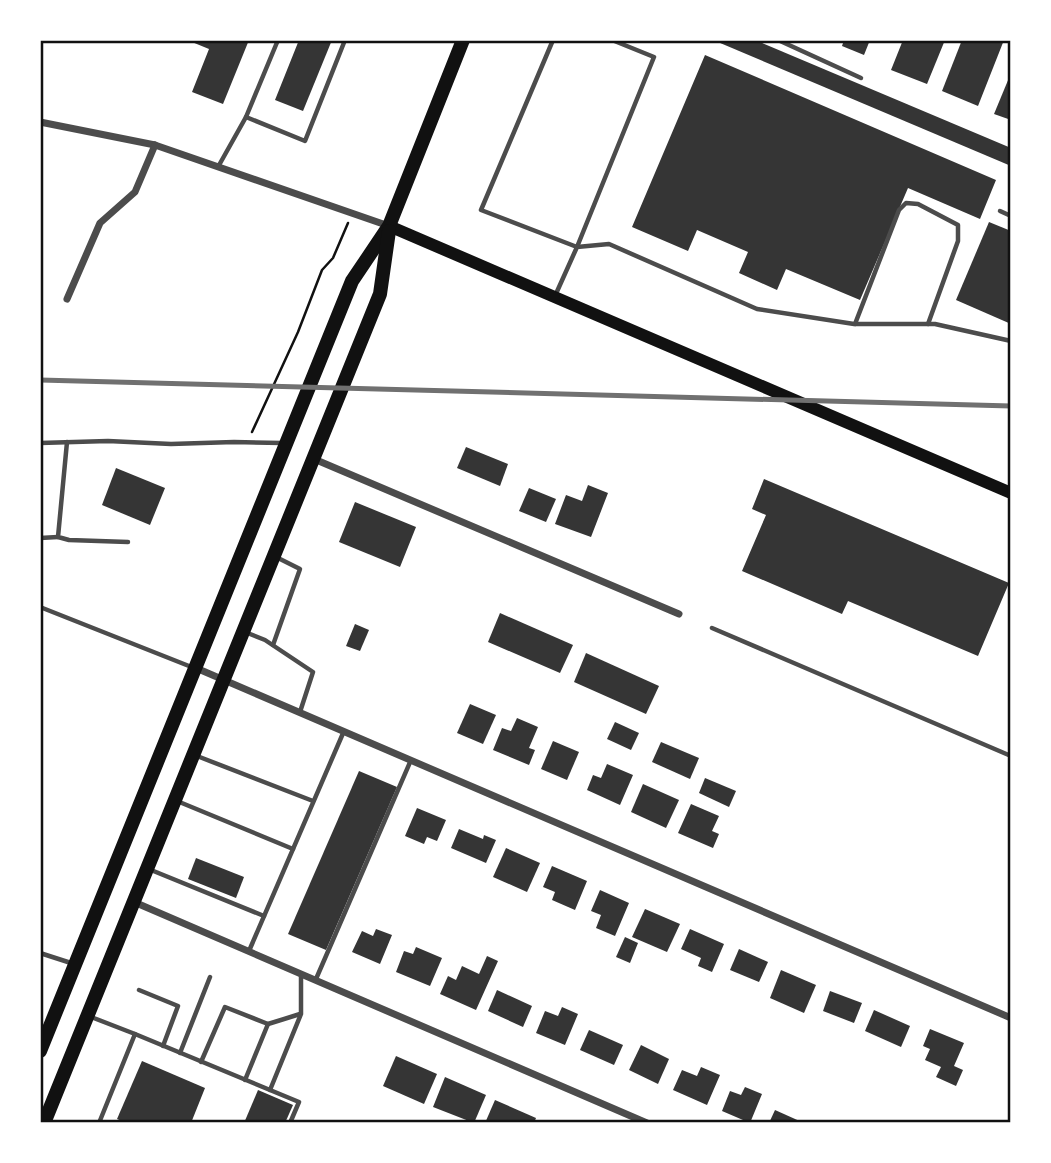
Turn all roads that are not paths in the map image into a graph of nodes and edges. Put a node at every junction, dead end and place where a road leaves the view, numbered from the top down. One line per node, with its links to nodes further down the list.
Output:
1 (278, 40): 8 (lane)
2 (345, 40): 8 (lane)
3 (463, 40): 14 (main road)
4 (553, 40): 15 (lane)
5 (612, 40): 15 (lane)
6 (778, 40): 7 (lane)
7 (861, 78)
8 (246, 117): 11 (lane)
9 (40, 122): 10 (street)
10 (155, 145): 11 (street); 17 (street)
11 (218, 167): 14 (street)
12 (1000, 211): 13 (lane)
13 (1011, 216)
14 (389, 226): 16 (main road); 23 (main road); 24 (main road)
15 (577, 247): 16 (lane); 18 (lane)
16 (554, 297): 25 (main road)
17 (66, 299)
18 (855, 324): 19 (lane); 19 (lane)
19 (928, 324): 20 (lane)
20 (1011, 341)
21 (67, 442): 22 (lane); 23 (lane); 26 (lane)
22 (40, 443)
23 (287, 443): 35 (main road)
24 (313, 458): 29 (main road); 31 (street)
25 (1011, 493)
26 (58, 537): 27 (lane); 28 (lane)
27 (40, 538)
28 (128, 542)
29 (273, 556): 33 (main road); 34 (lane)
30 (40, 607): 35 (lane)
31 (678, 614)
32 (712, 628): 40 (lane)
33 (243, 631): 34 (lane); 36 (main road)
34 (272, 645): 37 (lane)
35 (195, 668): 36 (street); 50 (main road)
36 (223, 679): 37 (street); 39 (main road)
37 (300, 713): 38 (street)
38 (344, 731): 41 (street); 43 (lane)
39 (193, 754): 42 (main road); 43 (lane)
40 (1011, 756)
41 (411, 760): 53 (lane); 57 (street)
42 (175, 799): 44 (lane); 45 (main road)
43 (313, 801): 44 (lane)
44 (293, 849): 47 (lane)
45 (147, 869): 46 (main road); 47 (lane)
46 (133, 902): 48 (street); 56 (main road)
47 (264, 916): 48 (lane)
48 (248, 952): 51 (street)
49 (40, 953): 50 (lane)
50 (75, 965): 61 (main road)
51 (301, 974): 53 (street); 55 (lane)
52 (210, 977): 62 (lane)
53 (316, 980): 69 (street)
54 (139, 990): 60 (lane)
55 (300, 1014): 58 (lane); 65 (lane)
56 (88, 1015): 59 (lane); 66 (main road)
57 (1011, 1018)
58 (268, 1024): 63 (lane); 64 (lane)
59 (135, 1034): 60 (lane); 67 (lane)
60 (163, 1046): 62 (lane)
61 (40, 1051)
62 (180, 1053): 63 (lane)
63 (201, 1062): 64 (lane)
64 (245, 1080): 65 (lane)
65 (270, 1090): 68 (lane)
66 (44, 1114)
67 (99, 1123)
68 (290, 1123)
69 (647, 1123)

